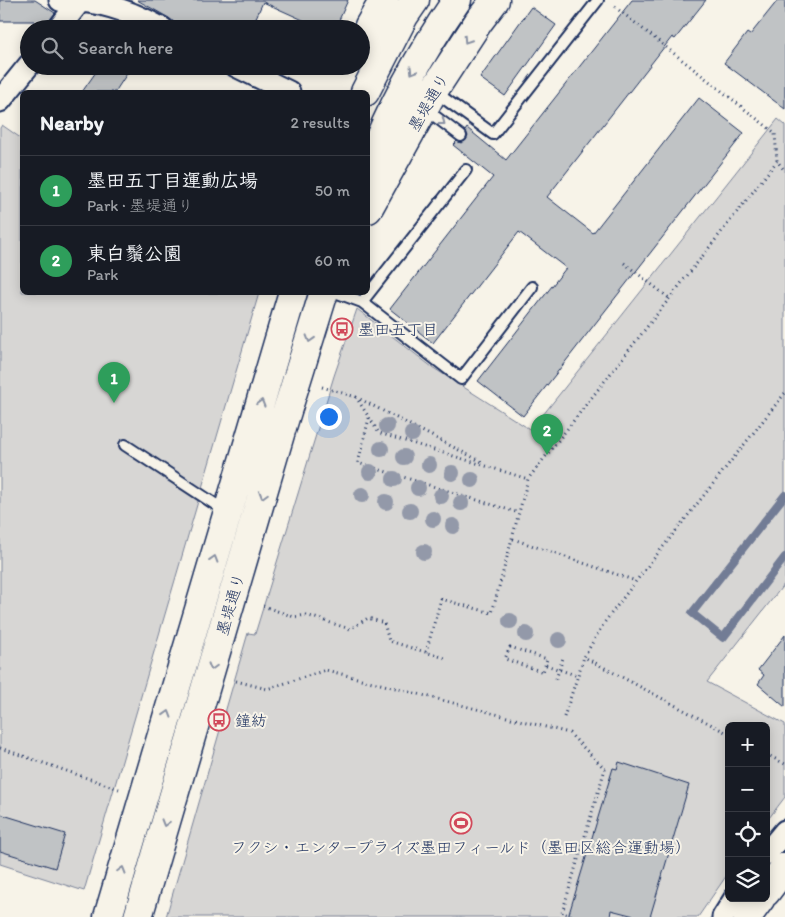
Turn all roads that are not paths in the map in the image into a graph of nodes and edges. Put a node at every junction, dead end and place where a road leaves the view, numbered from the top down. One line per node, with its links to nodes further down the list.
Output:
1 (60, 0): 2 (street)
2 (81, 0): 8 (street); 9 (street)
3 (384, 0): 10 (main road)
4 (415, 0): 16 (main road)
5 (457, 0): 20 (main road, 墨堤通り, one-way to 20)
6 (495, 0): 17 (main road, 墨堤通り, one-way to 17)
7 (598, 0): 17 (lane)
8 (65, 20)
9 (146, 20)
10 (370, 24)
11 (21, 75): 18 (street)
12 (254, 75): 14 (street)
13 (354, 75): 15 (main road)
14 (285, 90)
15 (353, 90)
16 (366, 90)
17 (428, 99): 19 (lane, one-way to 19); 22 (main road, 墨堤通り)
18 (0, 101)
19 (460, 136)
20 (370, 161)
21 (466, 170): 24 (lane)
22 (370, 206)
23 (532, 287): 29 (lane)
24 (370, 292)
25 (292, 295): 31 (main road, 墨堤通り, one-way to 25)
26 (323, 295): 39 (main road, 墨堤通り, one-way to 39)
27 (343, 295): 29 (lane)
28 (368, 295): 29 (lane)
29 (362, 302)
30 (124, 444): 31 (lane)
31 (228, 513): 38 (main road, 墨堤通り, one-way to 31)
32 (785, 831): 33 (street)
33 (770, 849)
34 (785, 867): 35 (main road)
35 (770, 887)
36 (732, 902): 40 (street)
37 (758, 902): 41 (main road)
38 (108, 917)
39 (138, 917)
40 (723, 917)
41 (747, 917)

